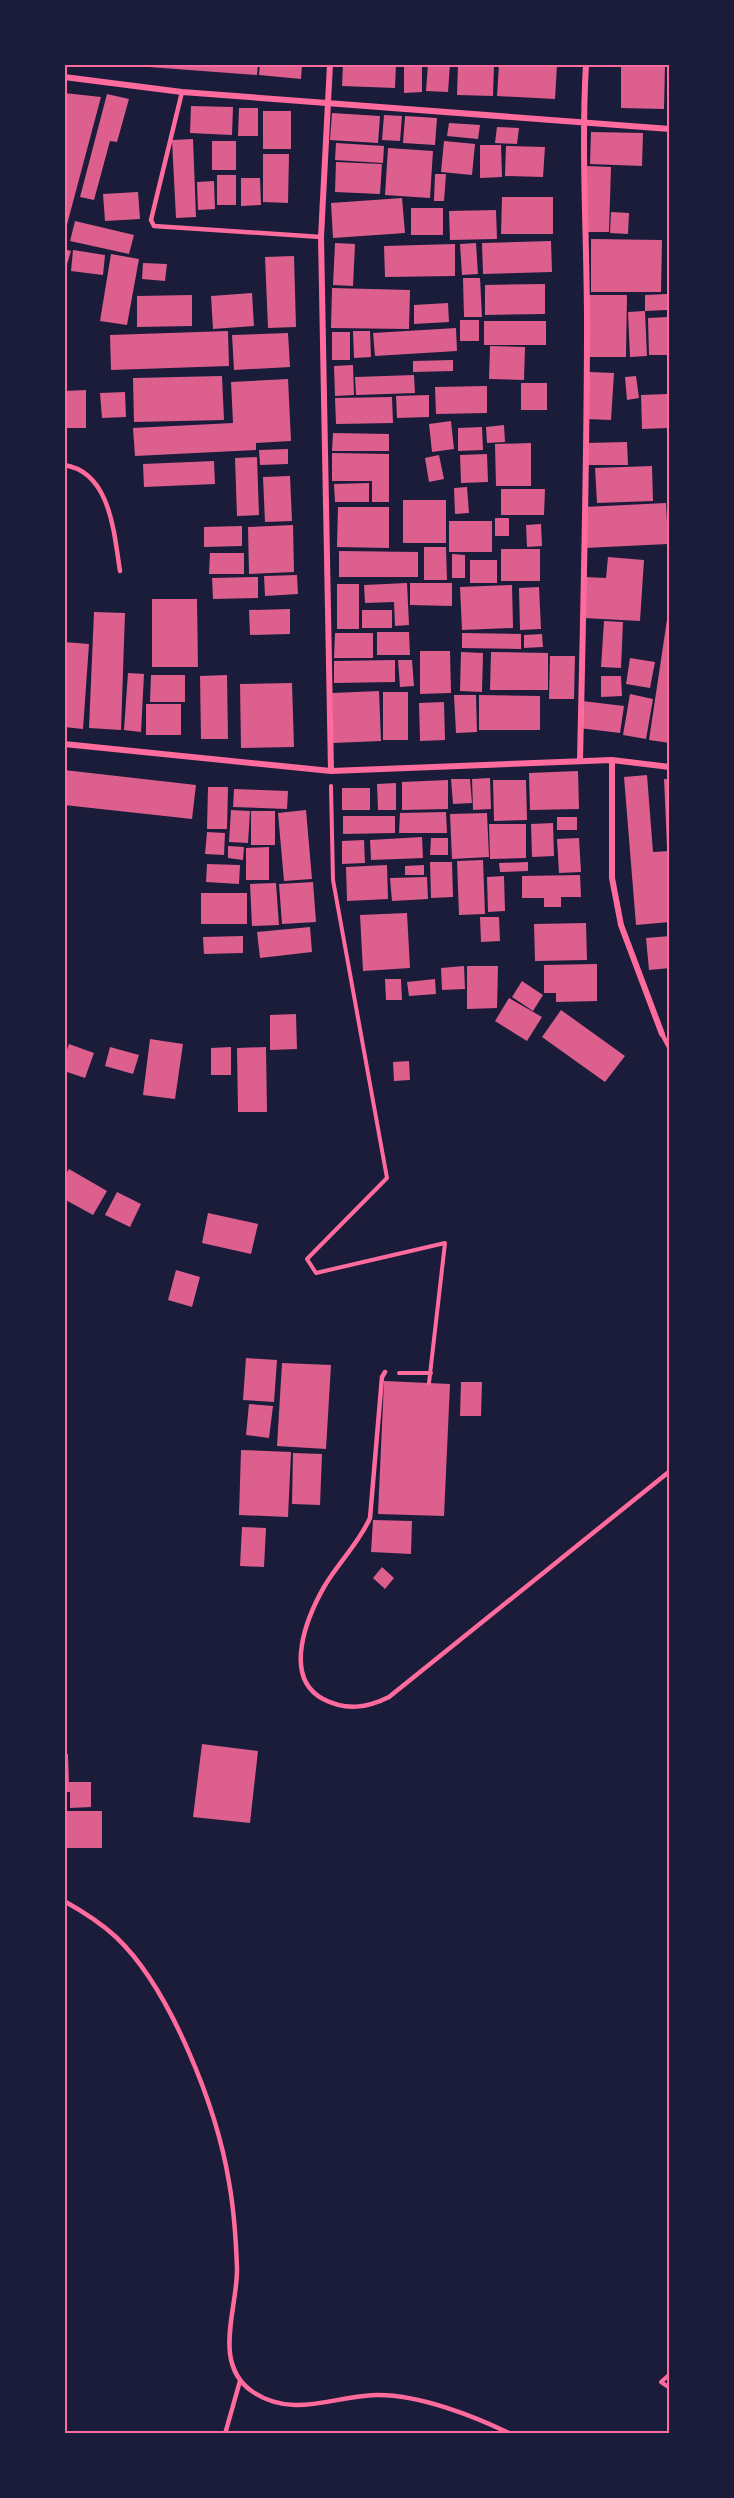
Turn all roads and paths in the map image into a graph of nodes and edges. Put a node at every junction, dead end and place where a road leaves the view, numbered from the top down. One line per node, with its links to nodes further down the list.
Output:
1 (330, 64): 5 (street)
2 (586, 64): 6 (street)
3 (64, 77): 4 (street)
4 (182, 92): 5 (street); 8 (lane)
5 (328, 104): 6 (street); 8 (street)
6 (583, 122): 7 (street); 13 (street)
7 (669, 129)
8 (321, 237): 15 (street)
9 (64, 465): 10 (lane)
10 (120, 571)
11 (64, 744): 15 (street)
12 (612, 760): 13 (street); 14 (street); 17 (street)
13 (580, 761): 15 (street)
14 (669, 767)
15 (331, 771)
16 (331, 785): 20 (path)
17 (662, 1035): 18 (lane)
18 (669, 1049)
19 (385, 1372): 20 (path); 22 (lane)
20 (431, 1373): 21 (path)
21 (429, 1383)
22 (669, 1471)
23 (64, 1900): 25 (lane)
24 (669, 2374): 26 (path)
25 (240, 2381): 27 (lane); 28 (lane)
26 (669, 2388)
27 (225, 2433)
28 (511, 2433)

